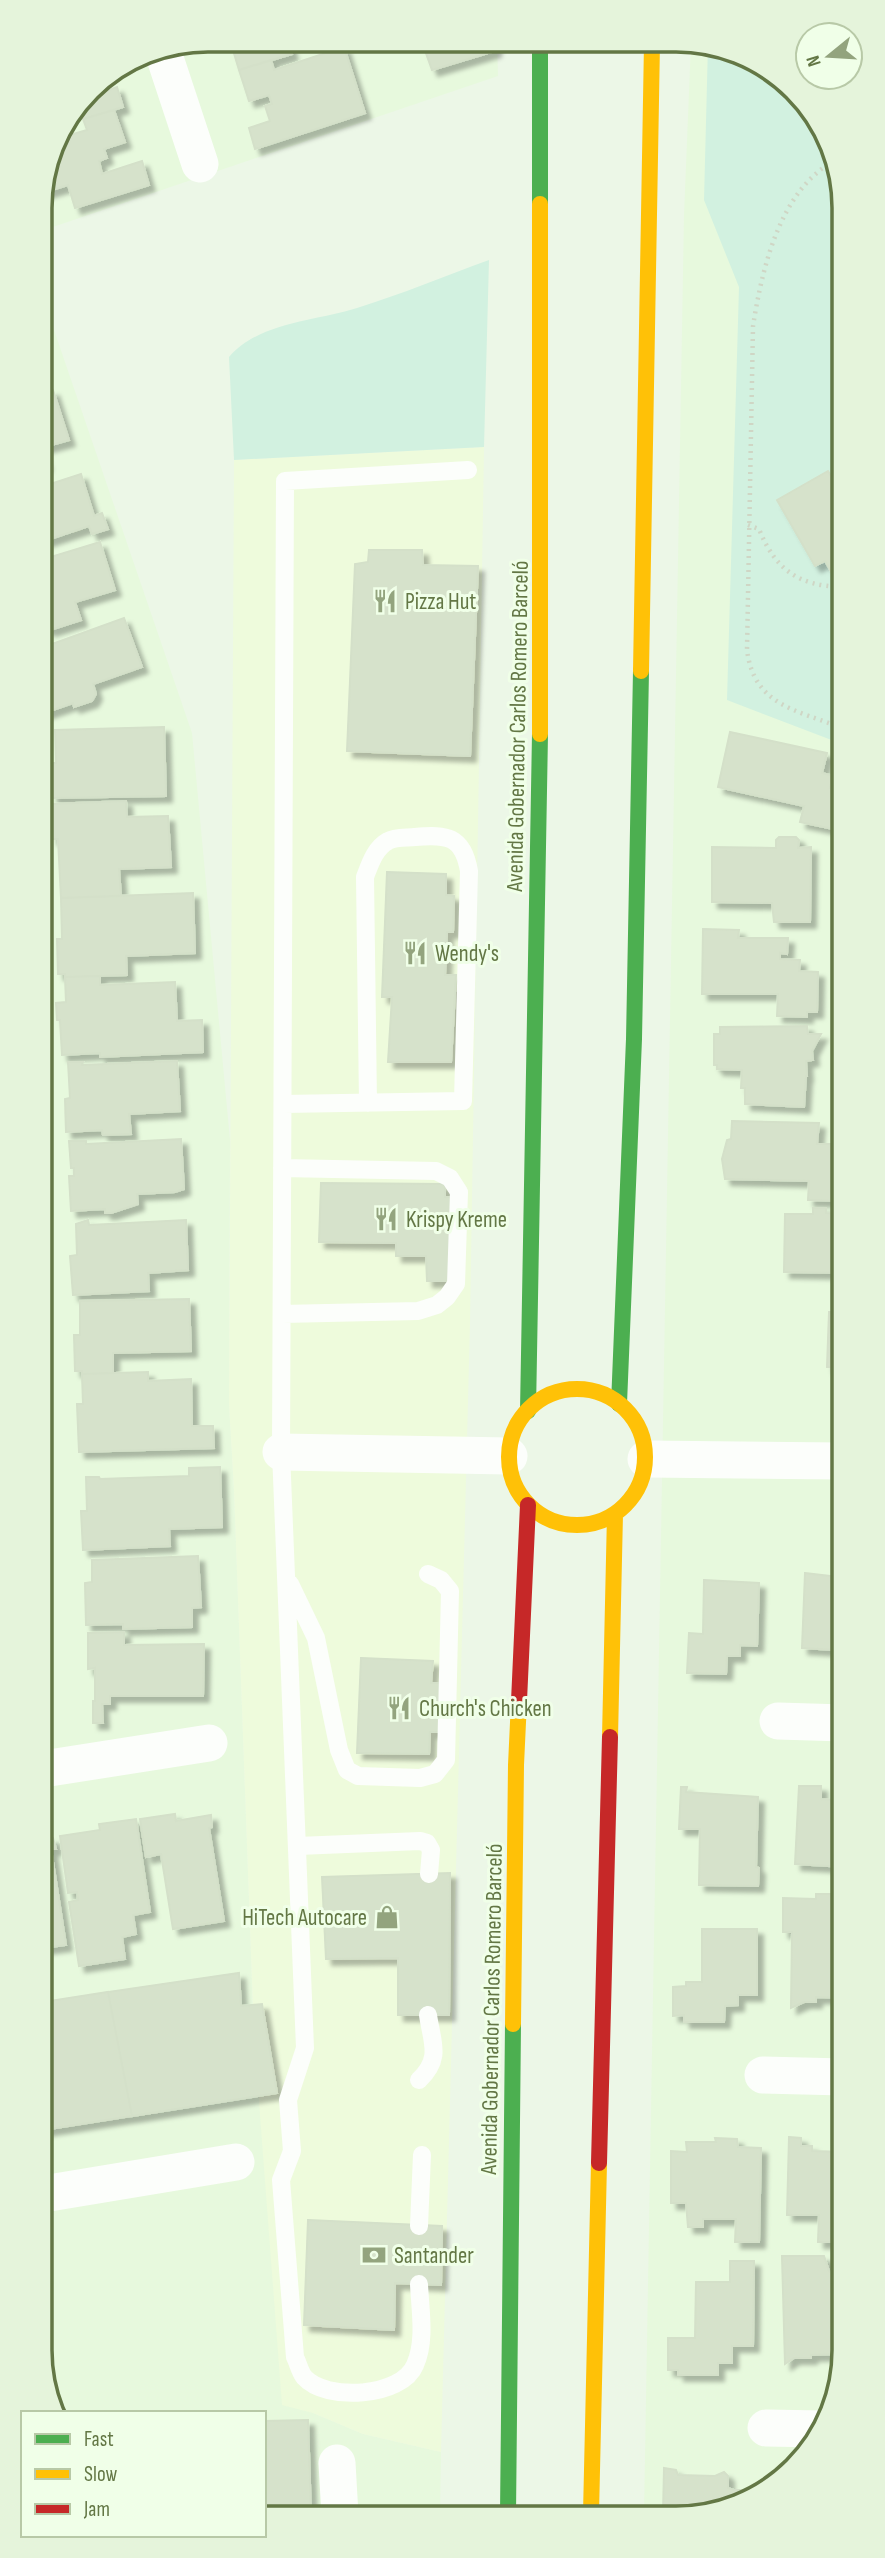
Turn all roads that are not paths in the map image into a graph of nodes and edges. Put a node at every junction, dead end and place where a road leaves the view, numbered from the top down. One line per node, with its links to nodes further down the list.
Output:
1 (540, 52): 11 (main road, Avenida Gobernador Carlos Romero Barceló)
2 (652, 52): 10 (main road)
3 (165, 59): 4 (street)
4 (200, 164)
5 (468, 470): 7 (lane)
6 (368, 1103): 6 (lane); 7 (lane)
7 (283, 1104): 8 (lane)
8 (282, 1168): 9 (lane); 9 (lane)
9 (282, 1314): 12 (lane)
10 (619, 1404): 11 (main road); 14 (main road)
11 (528, 1411): 13 (main road)
12 (281, 1452): 13 (street); 18 (lane)
13 (509, 1456): 16 (main road)
14 (646, 1459): 15 (street); 17 (main road)
15 (832, 1461)
16 (528, 1505): 17 (main road); 39 (main road, Avenida Gobernador Carlos Romero Barceló)
17 (615, 1514): 40 (main road)
18 (286, 1574): 19 (lane); 24 (lane)
19 (428, 1574)
20 (778, 1721): 21 (street)
21 (832, 1723)
22 (209, 1743): 23 (street)
23 (52, 1768)
24 (298, 1846): 25 (lane); 34 (lane)
25 (429, 1874)
26 (428, 2015): 29 (lane)
27 (763, 2074): 28 (street)
28 (832, 2077)
29 (419, 2080)
30 (422, 2155): 33 (lane)
31 (236, 2162): 32 (street)
32 (52, 2192)
33 (419, 2226)
34 (419, 2284)
35 (766, 2428): 36 (street)
36 (811, 2429)
37 (338, 2463): 38 (street)
38 (340, 2506)
39 (508, 2506)
40 (592, 2506)

